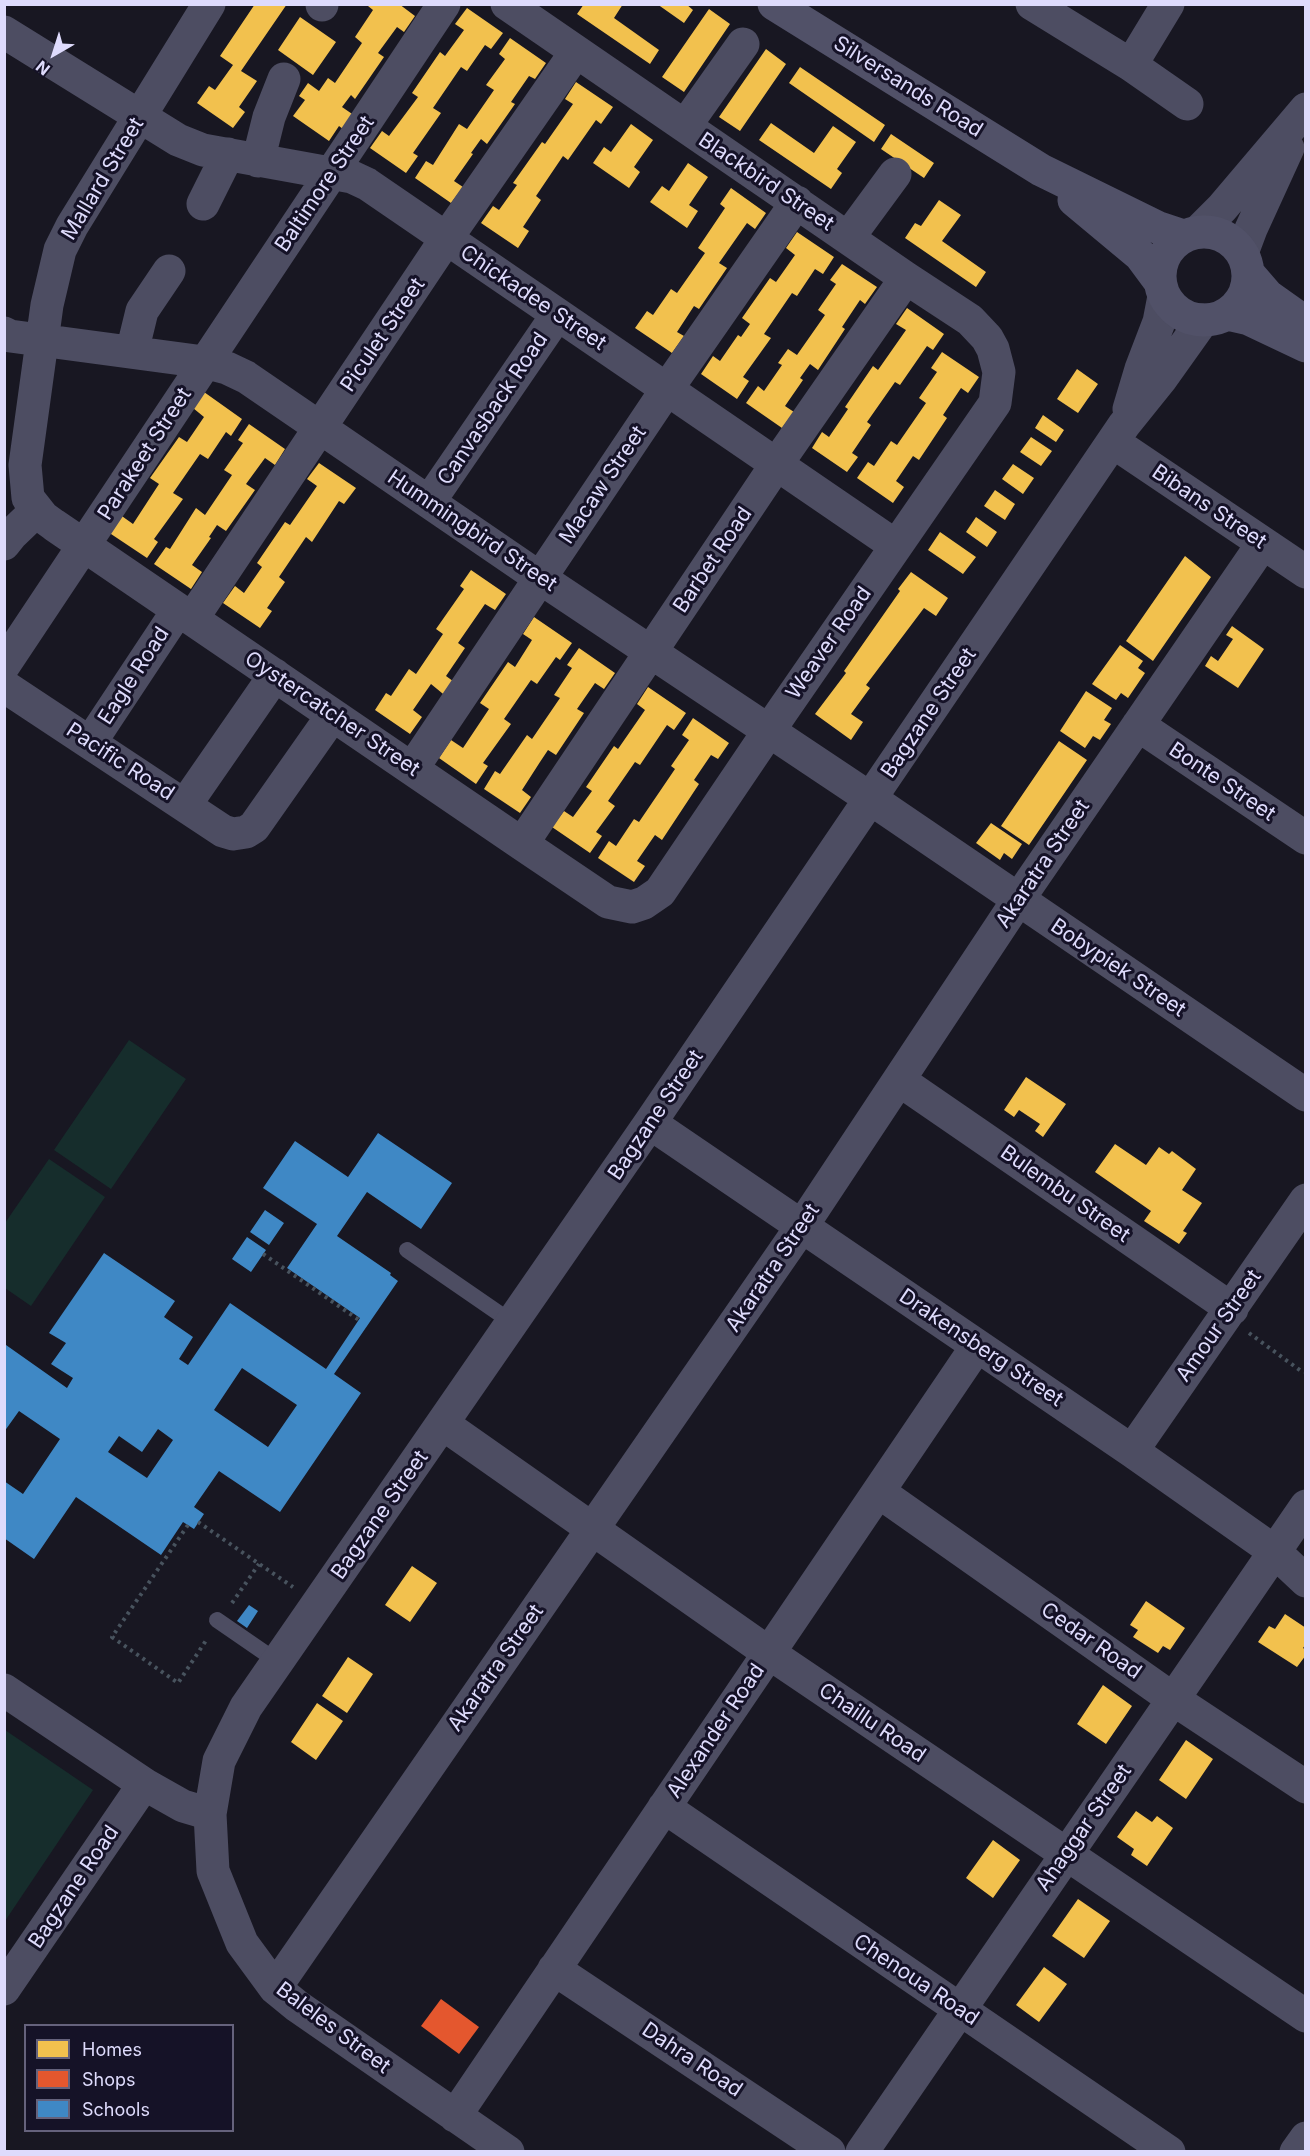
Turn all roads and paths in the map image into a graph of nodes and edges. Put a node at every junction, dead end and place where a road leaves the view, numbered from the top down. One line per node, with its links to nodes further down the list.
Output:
1 (209, 4): 14 (street, Mallard Street)
2 (444, 4): 18 (street, Baltimore Street)
3 (774, 4): 17 (street, Silversands Road)
4 (1032, 4): 10 (street)
5 (1168, 4): 10 (street)
6 (519, 8): 9 (street, Blackbird Street)
7 (4, 32): 14 (street, Chickadee Street)
8 (744, 44): 15 (street, Blackbird Street)
9 (576, 52): 15 (street, Blackbird Street); 24 (street, Piculet Street)
10 (1131, 65): 12 (street)
11 (284, 79): 16 (street)
12 (1187, 104)
13 (1305, 110): 22 (street); 25 (street)
14 (141, 116): 16 (street, Chickadee Street); 33 (street, Mallard Street)
15 (685, 126): 20 (street, Blackbird Street)
16 (243, 158): 18 (street, Chickadee Street); 21 (street)
17 (1041, 170): 22 (street, Silversands Road); 28 (street, Silversands Road)
18 (331, 174): 24 (street, Chickadee Street); 36 (street, Baltimore Street)
19 (895, 174): 23 (street, Blackbird Street)
20 (797, 202): 23 (street, Blackbird Street); 38 (street, Macaw Street)
21 (203, 204)
22 (1191, 233): 25 (street); 28 (street)
23 (848, 238): 27 (street, Blackbird Street)
24 (446, 239): 29 (street, Chickadee Street); 39 (street, Piculet Street)
25 (1245, 264): 30 (street); 31 (street)
26 (169, 271): 35 (street)
27 (906, 278): 37 (street, Blackbird Street); 41 (street, Barbet Road)
28 (1162, 289): 30 (street); 40 (street, Bagzane Street)
29 (557, 315): 38 (street, Chickadee Street); 42 (street, Canvasback Road)
30 (1215, 317): 34 (street); 40 (street, Bagzane Street)
31 (1305, 323)
32 (4, 333): 33 (street, Hummingbird Street)
33 (44, 339): 35 (street, Hummingbird Street); 43 (street, Mallard Street)
34 (1305, 346)
35 (132, 352): 36 (street, Hummingbird Street)
36 (204, 362): 39 (street, Hummingbird Street); 46 (street, Parakeet Street)
37 (998, 362): 47 (street, Weaver Road)
38 (667, 389): 41 (street, Chickadee Street); 49 (street, Macaw Street)
39 (321, 428): 42 (street, Hummingbird Street); 50 (street, Piculet Street)
40 (1119, 433): 44 (street, Bibans Street); 60 (street, Bagzane Street)
41 (777, 465): 47 (street, Chickadee Street); 51 (street, Barbet Road)
42 (429, 502): 49 (street, Hummingbird Street)
43 (37, 510): 45 (street); 46 (street, Oystercatcher Street)
44 (1263, 543): 48 (street, Bibans Street); 56 (street, Akaratra Street)
45 (4, 544)
46 (85, 546): 50 (street, Oystercatcher Street); 52 (street, Parakeet Street)
47 (896, 546): 57 (street, Weaver Road)
48 (1305, 572)
49 (540, 578): 51 (street, Hummingbird Street); 59 (street, Macaw Street)
50 (185, 614): 53 (street, Oystercatcher Street); 58 (street, Eagle Road)
51 (650, 653): 57 (street, Hummingbird Street); 63 (street, Barbet Road)
52 (4, 665)
53 (275, 675): 55 (street, Oystercatcher Street); 61 (street)
54 (4, 686): 58 (street, Pacific Road)
55 (332, 716): 59 (street, Oystercatcher Street); 61 (street, Pacific Road)
56 (1138, 725): 62 (street, Bonte Street); 64 (street, Akaratra Street)
57 (768, 731): 60 (street, Hummingbird Street); 65 (street, Weaver Road)
58 (90, 742): 61 (street, Pacific Road)
59 (412, 769): 63 (street, Oystercatcher Street)
60 (871, 799): 64 (street, Bobypiek Street); 68 (street, Bagzane Street)
61 (185, 805)
62 (1305, 838)
63 (522, 844): 65 (street, Oystercatcher Street)
64 (1018, 900): 66 (street, Akaratra Street); 67 (street, Bobypiek Street)
65 (633, 907)
66 (899, 1080): 70 (street, Akaratra Street); 73 (street, Bulembu Street)
67 (1305, 1095)
68 (650, 1123): 70 (street, Drakensberg Street); 75 (street, Bagzane Street)
69 (1305, 1200): 73 (street, Amour Street)
70 (802, 1226): 76 (street, Drakensberg Street); 84 (street, Akaratra Street)
71 (407, 1250): 75 (lane)
72 (263, 1254): 74 (path)
73 (1232, 1308): 77 (path); 79 (street, Amour Street)
74 (359, 1320)
75 (513, 1323): 78 (street, Bagzane Street)
76 (977, 1346): 79 (street, Drakensberg Street); 80 (street, Alexander Road)
77 (1305, 1372)
78 (443, 1424): 84 (street, Chaillu Road); 88 (street, Bagzane Street)
79 (1132, 1451): 85 (street, Drakensberg Street)
80 (879, 1492): 90 (street, Alexander Road); 93 (street, Cedar Road)
81 (1305, 1506): 85 (street, Ahaggar Street)
82 (198, 1522): 86 (path)
83 (188, 1525): 89 (path)
84 (592, 1529): 90 (street, Chaillu Road); 101 (street, Akaratra Street)
85 (1274, 1551): 87 (street, Drakensberg Street); 93 (street, Ahaggar Street)
86 (259, 1564): 88 (path); 89 (path)
87 (1305, 1581)
88 (318, 1604): 91 (street, Bagzane Street)
89 (218, 1621): 91 (lane)
90 (769, 1653): 96 (street, Alexander Road); 98 (street, Chaillu Road)
91 (278, 1662): 97 (street, Bagzane Street)
92 (4, 1690): 94 (street)
93 (1173, 1699): 95 (street, Cedar Road); 98 (street, Ahaggar Street)
94 (144, 1784): 97 (street); 100 (street, Bagzane Road)
95 (1305, 1787)
96 (664, 1808): 99 (street, Alexander Road); 102 (street, Chenoua Road)
97 (210, 1814): 101 (street, Baleles Street)
98 (1066, 1854): 102 (street, Ahaggar Street); 103 (street, Chaillu Road)
99 (554, 1969): 104 (street, Alexander Road); 107 (street, Dahra Road)
100 (4, 1989)
101 (275, 1989): 104 (street, Baleles Street)
102 (959, 2010): 108 (street, Ahaggar Street); 109 (street, Chenoua Road)
103 (1305, 2016)
104 (455, 2116): 106 (street, Baleles Street)
105 (1305, 2138): 110 (street)
106 (508, 2151)
107 (830, 2151)
108 (862, 2151)
109 (1169, 2151)
110 (1296, 2151)

